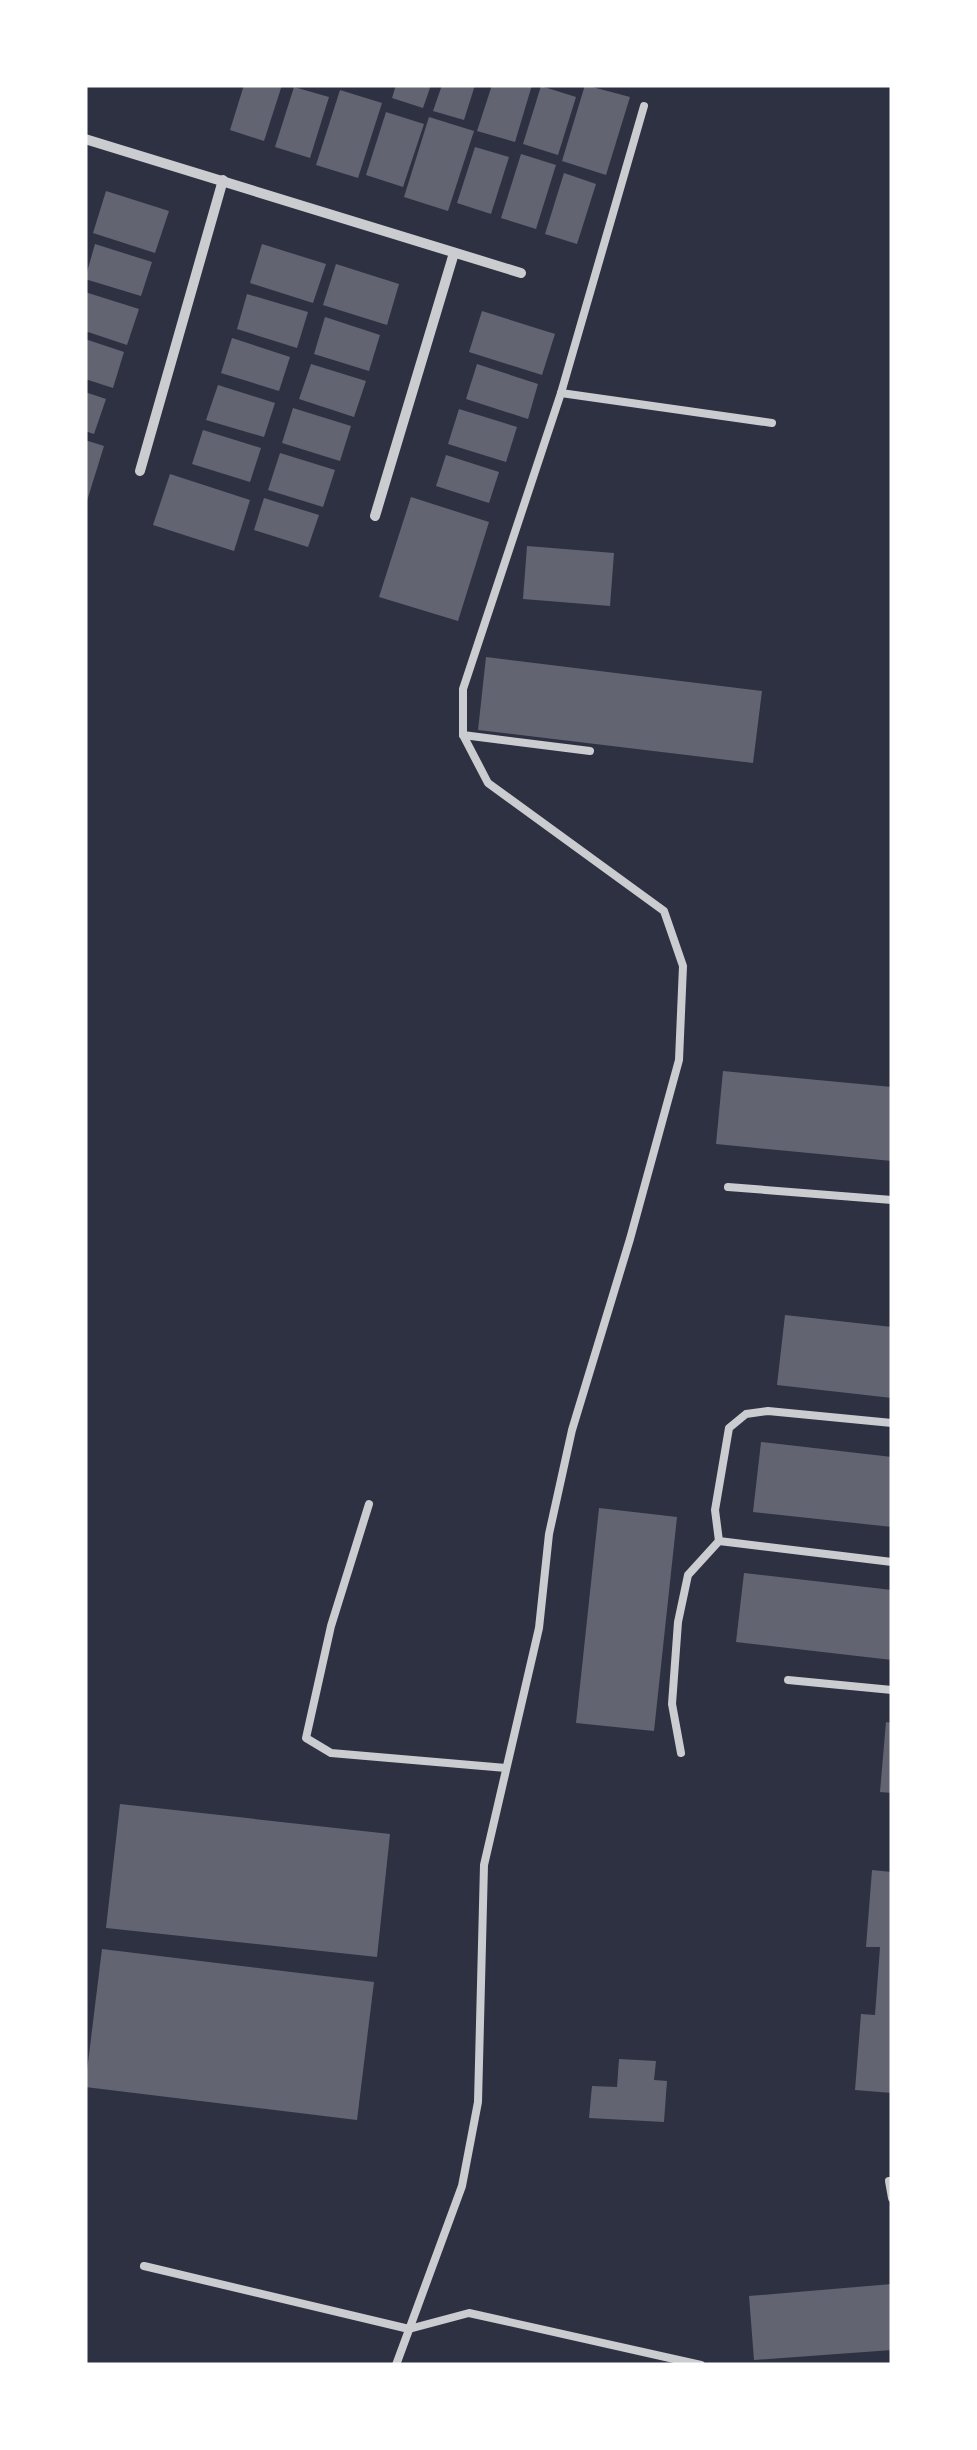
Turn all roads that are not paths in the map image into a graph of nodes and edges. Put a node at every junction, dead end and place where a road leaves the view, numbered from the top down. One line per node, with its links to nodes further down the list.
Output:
1 (644, 106): 6 (lane)
2 (85, 138): 3 (street)
3 (223, 180): 4 (street); 8 (street)
4 (454, 252): 5 (street); 9 (street)
5 (521, 273)
6 (560, 392): 7 (lane); 10 (lane)
7 (772, 423)
8 (140, 471)
9 (375, 516)
10 (462, 735): 11 (lane); 21 (lane)
11 (590, 751)
12 (728, 1187): 13 (lane)
13 (892, 1200)
14 (892, 1422): 16 (lane)
15 (369, 1504): 21 (lane)
16 (719, 1542): 17 (lane); 20 (lane)
17 (892, 1562)
18 (788, 1680): 19 (lane)
19 (892, 1690)
20 (681, 1752)
21 (506, 1768): 25 (lane)
22 (889, 2181): 23 (lane)
23 (892, 2198)
24 (144, 2266): 25 (lane)
25 (409, 2329): 26 (lane); 27 (lane)
26 (396, 2365)
27 (701, 2365)

